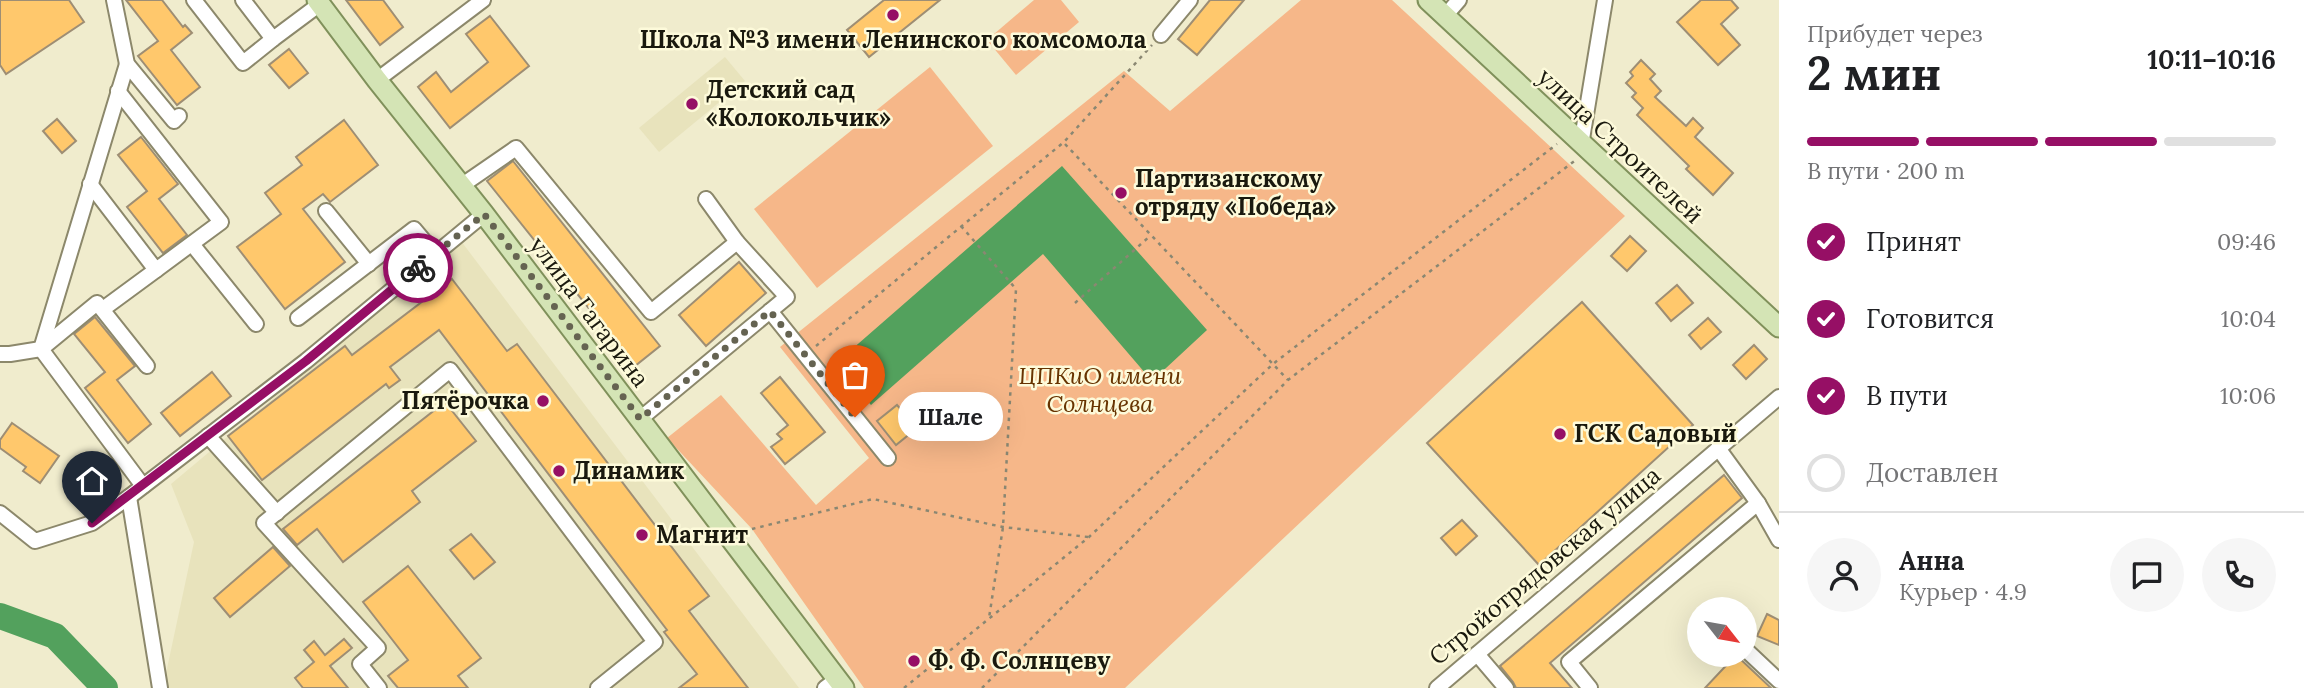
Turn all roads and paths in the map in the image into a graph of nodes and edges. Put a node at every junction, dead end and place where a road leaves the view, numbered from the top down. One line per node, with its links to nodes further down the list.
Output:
1 (114, 0): 13 (street)
2 (194, 0): 12 (street)
3 (243, 0): 12 (street)
4 (483, 0): 14 (street)
5 (1190, 0): 11 (street)
6 (1428, 0): 10 (main road, улица Строителей)
7 (1459, 0): 10 (street)
8 (1605, 0): 18 (street)
9 (319, 2): 12 (street); 14 (main road, улица Гагарина)
10 (1445, 16): 18 (main road, улица Строителей)
11 (1161, 35): 17 (path)
12 (273, 39)
13 (127, 64): 15 (street); 16 (street)
14 (377, 80): 20 (main road, улица Гагарина)
15 (118, 92): 19 (street); 27 (street)
16 (180, 116)
17 (1064, 142): 24 (path); 25 (path)
18 (1574, 147): 36 (main road, улица Строителей); 40 (path); 42 (path)
19 (90, 184): 30 (street); 37 (street)
20 (461, 186): 23 (main road, улица Гагарина); 26 (street)
21 (706, 199): 26 (street)
22 (326, 211): 29 (street)
23 (484, 214): 28 (street); 44 (main road, улица Гагарина)
24 (961, 226): 39 (path); 53 (path)
25 (1150, 236): 31 (path); 40 (path)
26 (737, 242): 33 (street)
27 (192, 244): 30 (street); 35 (street)
28 (435, 254): 29 (street); 45 (street)
29 (369, 264): 34 (street)
30 (156, 270): 32 (street)
31 (1076, 303)
32 (103, 309): 37 (street); 41 (street)
33 (770, 311): 39 (street); 44 (street)
34 (298, 318)
35 (256, 324)
36 (1779, 327)
37 (41, 349): 38 (street); 48 (street)
38 (0, 354)
39 (805, 355): 47 (street)
40 (1273, 364): 42 (path); 55 (path)
41 (146, 366)
42 (1288, 380): 66 (path)
43 (1779, 397): 46 (street, Стройотрядовская улица)
44 (640, 419): 61 (main road, улица Гагарина)
45 (212, 441): 48 (street); 52 (street)
46 (1718, 448): 50 (street); 58 (street, Стройотрядовская улица)
47 (888, 458)
48 (143, 486): 49 (street)
49 (129, 497): 51 (street); 62 (street)
50 (1758, 503): 56 (street); 69 (street)
51 (0, 513)
52 (277, 513): 63 (street); 64 (street)
53 (1003, 527): 54 (path); 55 (path); 57 (path)
54 (752, 529)
55 (1089, 537): 57 (path)
56 (1779, 540)
57 (989, 618): 65 (path)
58 (1477, 654): 67 (street, Стройотрядовская улица); 68 (street)
59 (1757, 660): 60 (street)
60 (1779, 681)
61 (835, 685)
62 (160, 688)
63 (379, 688)
64 (598, 688)
65 (904, 688)
66 (982, 688)
67 (1437, 688)
68 (1506, 688)
69 (1590, 688)

